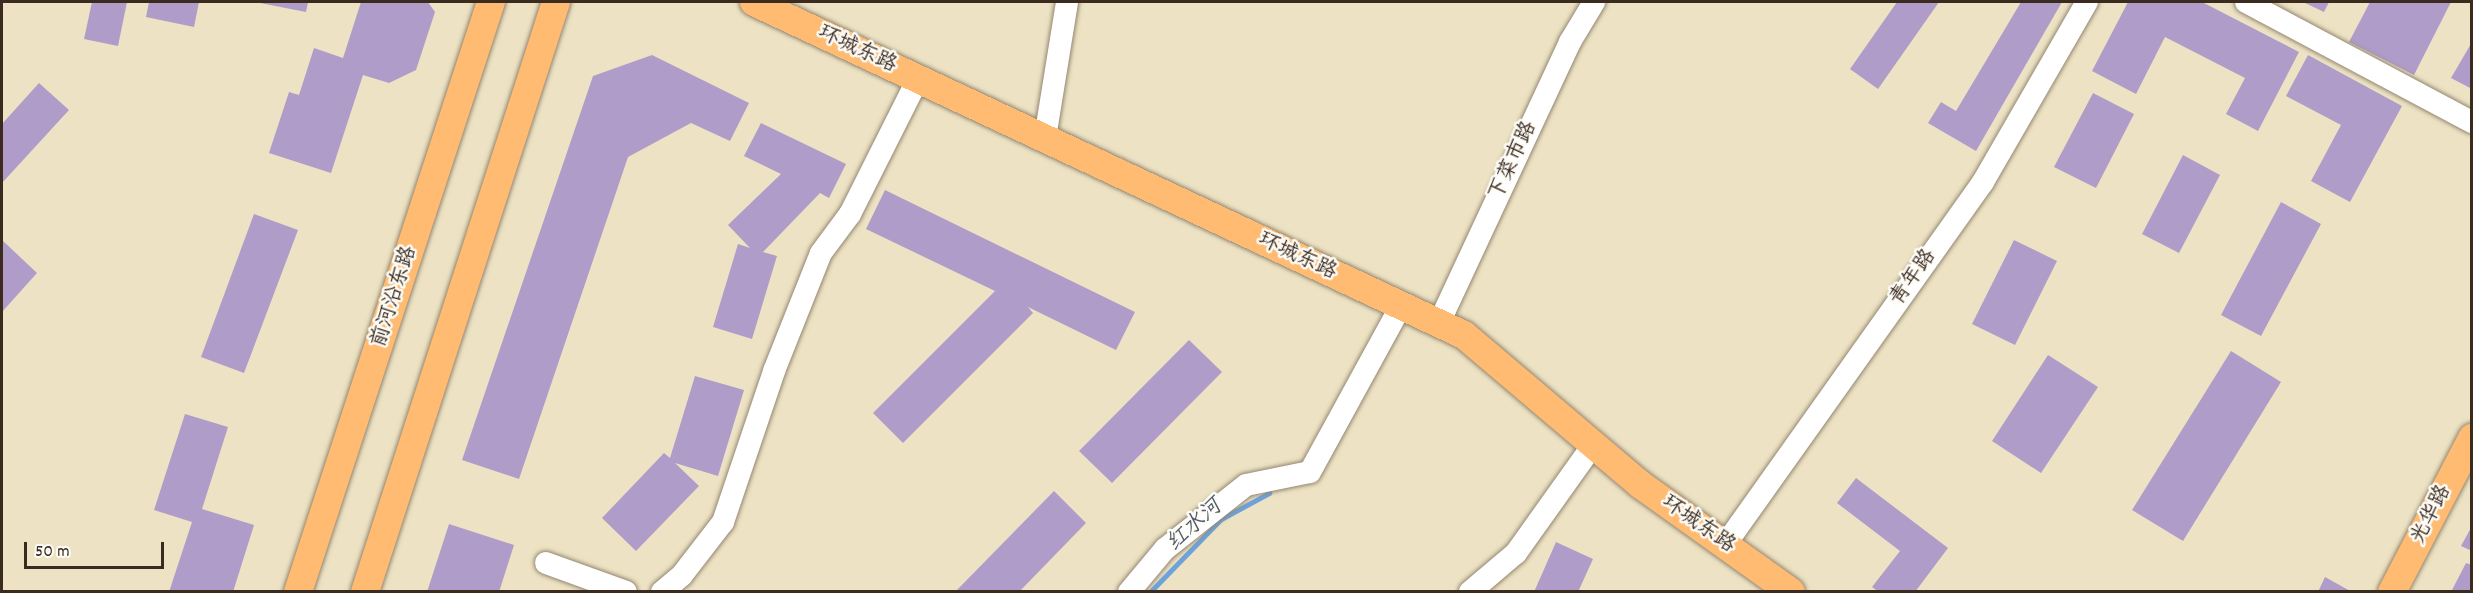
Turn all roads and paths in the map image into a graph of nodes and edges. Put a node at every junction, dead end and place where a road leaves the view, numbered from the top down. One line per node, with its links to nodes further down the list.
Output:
1 (491, 2): 17 (main road, 前河沿东路)
2 (556, 2): 18 (main road)
3 (754, 2): 8 (main road, 环城东路)
4 (1067, 2): 10 (street)
5 (1594, 2): 12 (street, 下菜市路)
6 (2086, 2): 15 (street, 青年路)
7 (2246, 2): 9 (street)
8 (918, 79): 10 (main road, 环城东路); 20 (street)
9 (2472, 122)
10 (1045, 138): 11 (main road, 环城东路)
11 (1401, 306): 12 (main road, 环城东路); 21 (street)
12 (1439, 323): 14 (main road, 环城东路)
13 (2472, 438): 24 (main road, 光华路)
14 (1593, 445): 15 (main road, 环城东路); 22 (street)
15 (1725, 545): 23 (main road, 环城东路)
16 (546, 563): 19 (street)
17 (298, 591)
18 (365, 591)
19 (626, 591)
20 (662, 591)
21 (1129, 591)
22 (1470, 591)
23 (1791, 591)
24 (2392, 591)

